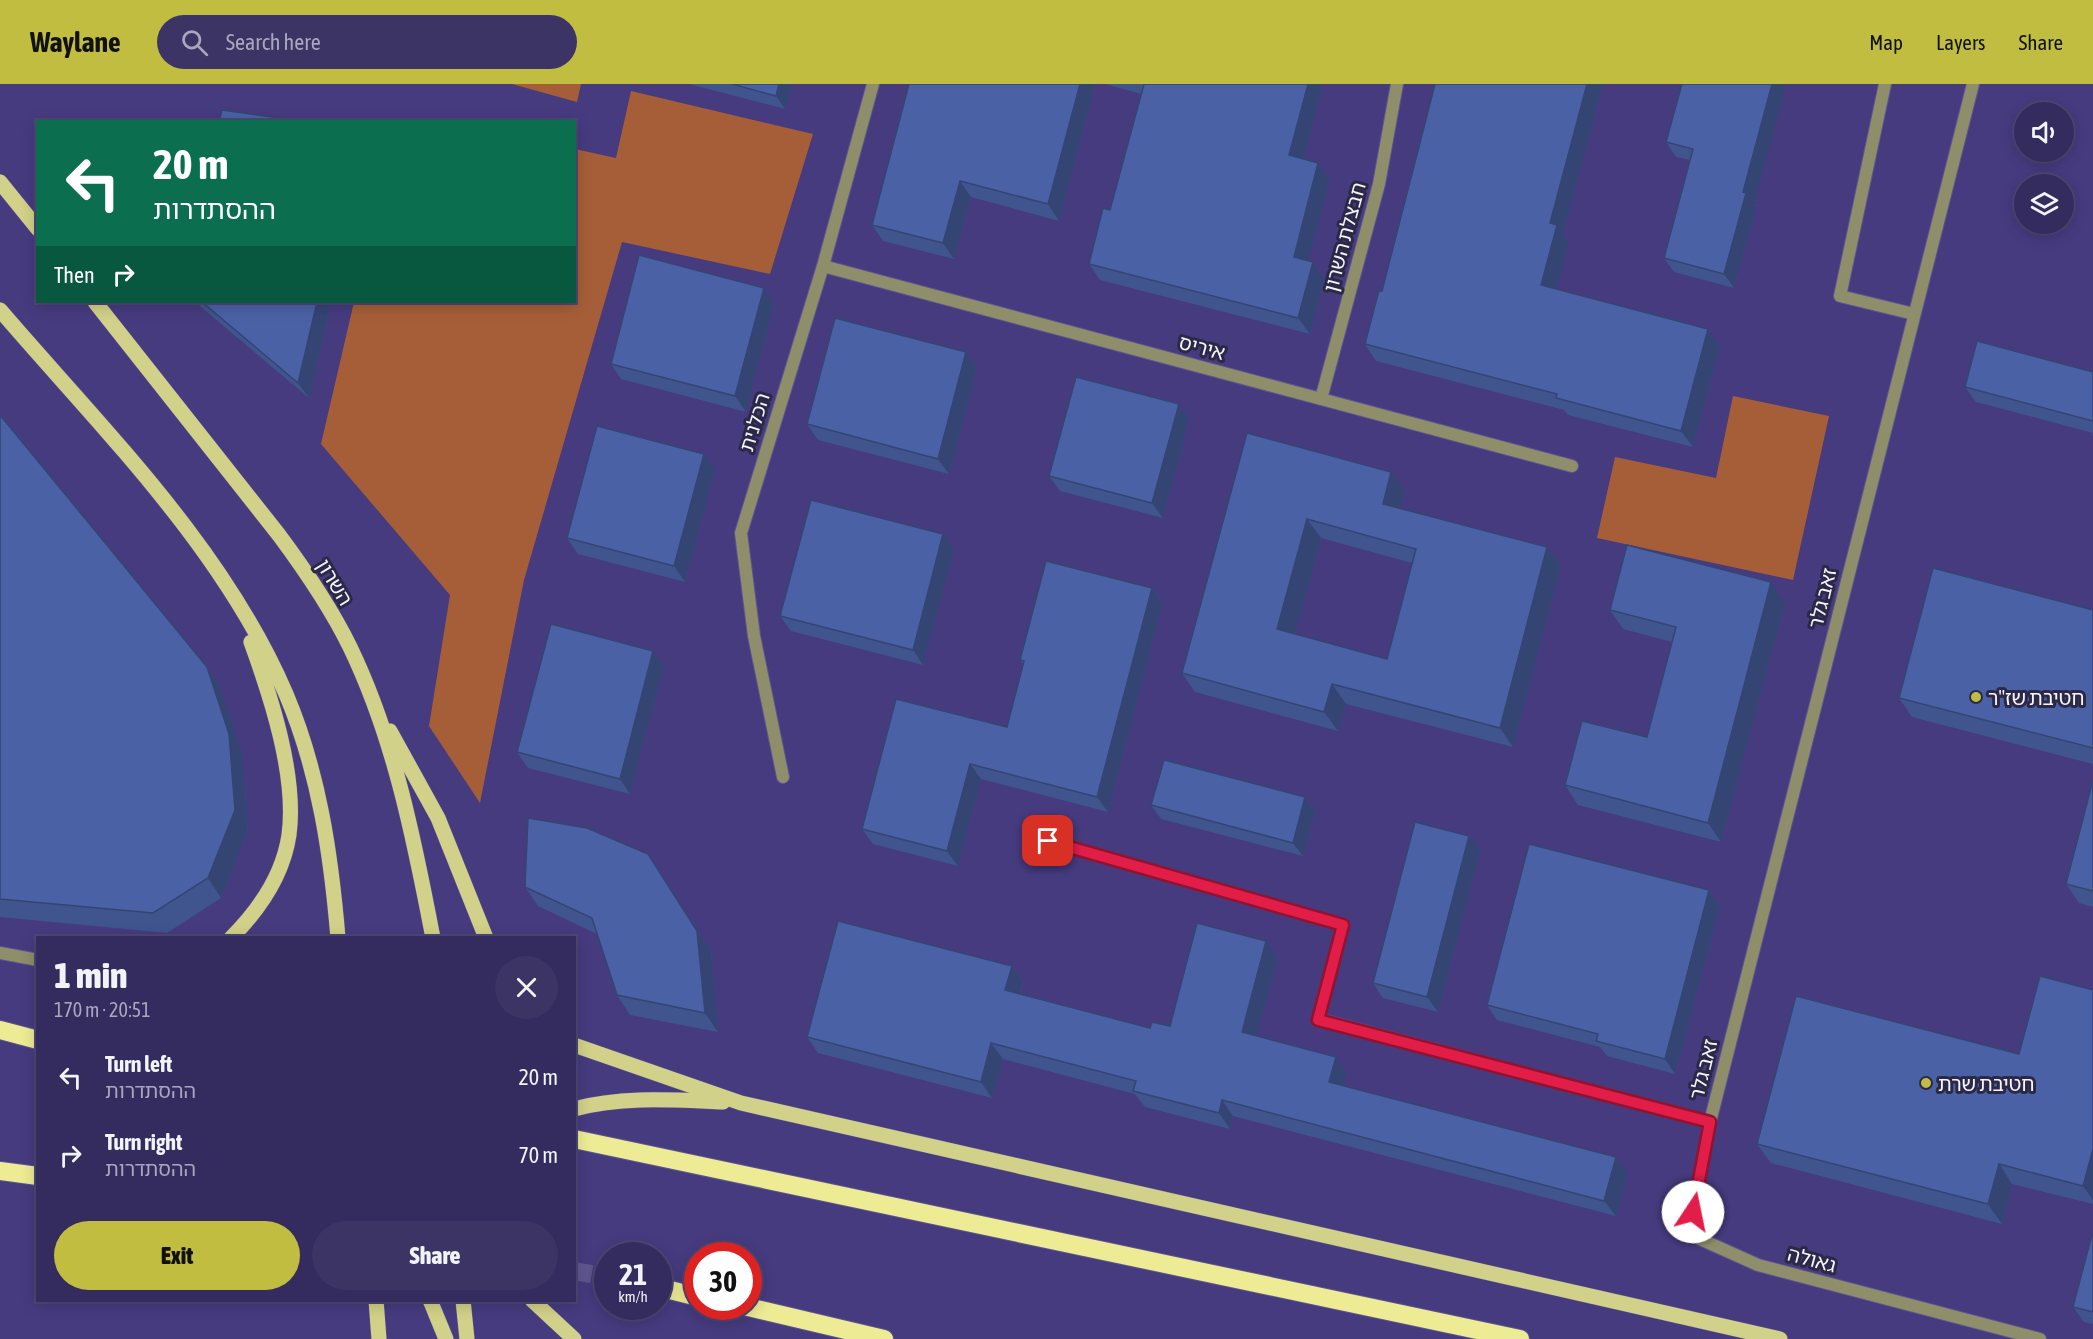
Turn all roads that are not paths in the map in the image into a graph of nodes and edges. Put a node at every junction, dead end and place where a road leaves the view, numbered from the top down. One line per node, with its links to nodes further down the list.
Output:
1 (873, 84): 7 (street, הכלנית)
2 (1397, 84): 11 (street, חבצלת השרון)
3 (1885, 84): 10 (street)
4 (1973, 84): 10 (street, זאב גלר)
5 (0, 182): 6 (main road)
6 (36, 227)
7 (823, 266): 11 (street, איריס); 15 (street, הכלנית)
8 (96, 303): 14 (main road, השרון)
9 (0, 310): 13 (main road)
10 (1914, 314): 30 (street, זאב גלר)
11 (1322, 399): 12 (street, איריס)
12 (1572, 466)
13 (235, 597): 17 (main road); 18 (main road)
14 (373, 704): 19 (main road, השרון); 20 (main road)
15 (783, 777)
16 (1048, 841): 30 (street)
17 (233, 936)
18 (338, 936)
19 (434, 936)
20 (485, 936)
21 (0, 953): 22 (street)
22 (36, 960)
23 (0, 1030): 24 (highway)
24 (36, 1039)
25 (0, 1041): 26 (highway)
26 (36, 1046)
27 (576, 1046): 28 (main road)
28 (741, 1103): 29 (main road); 48 (main road)
29 (576, 1109)
30 (1710, 1122): 49 (street, גאולה)
31 (576, 1138): 47 (highway)
32 (0, 1171): 33 (highway)
33 (36, 1176)
34 (376, 1302): 41 (main road)
35 (386, 1302): 41 (main road)
36 (431, 1302): 42 (main road)
37 (463, 1302): 43 (main road)
38 (534, 1302): 44 (main road)
39 (762, 1310): 46 (highway)
40 (762, 1315): 45 (highway)
41 (378, 1332)
42 (446, 1339)
43 (466, 1339)
44 (574, 1339)
45 (848, 1339)
46 (884, 1339)
47 (1520, 1339)
48 (1780, 1339)
49 (2040, 1339)

